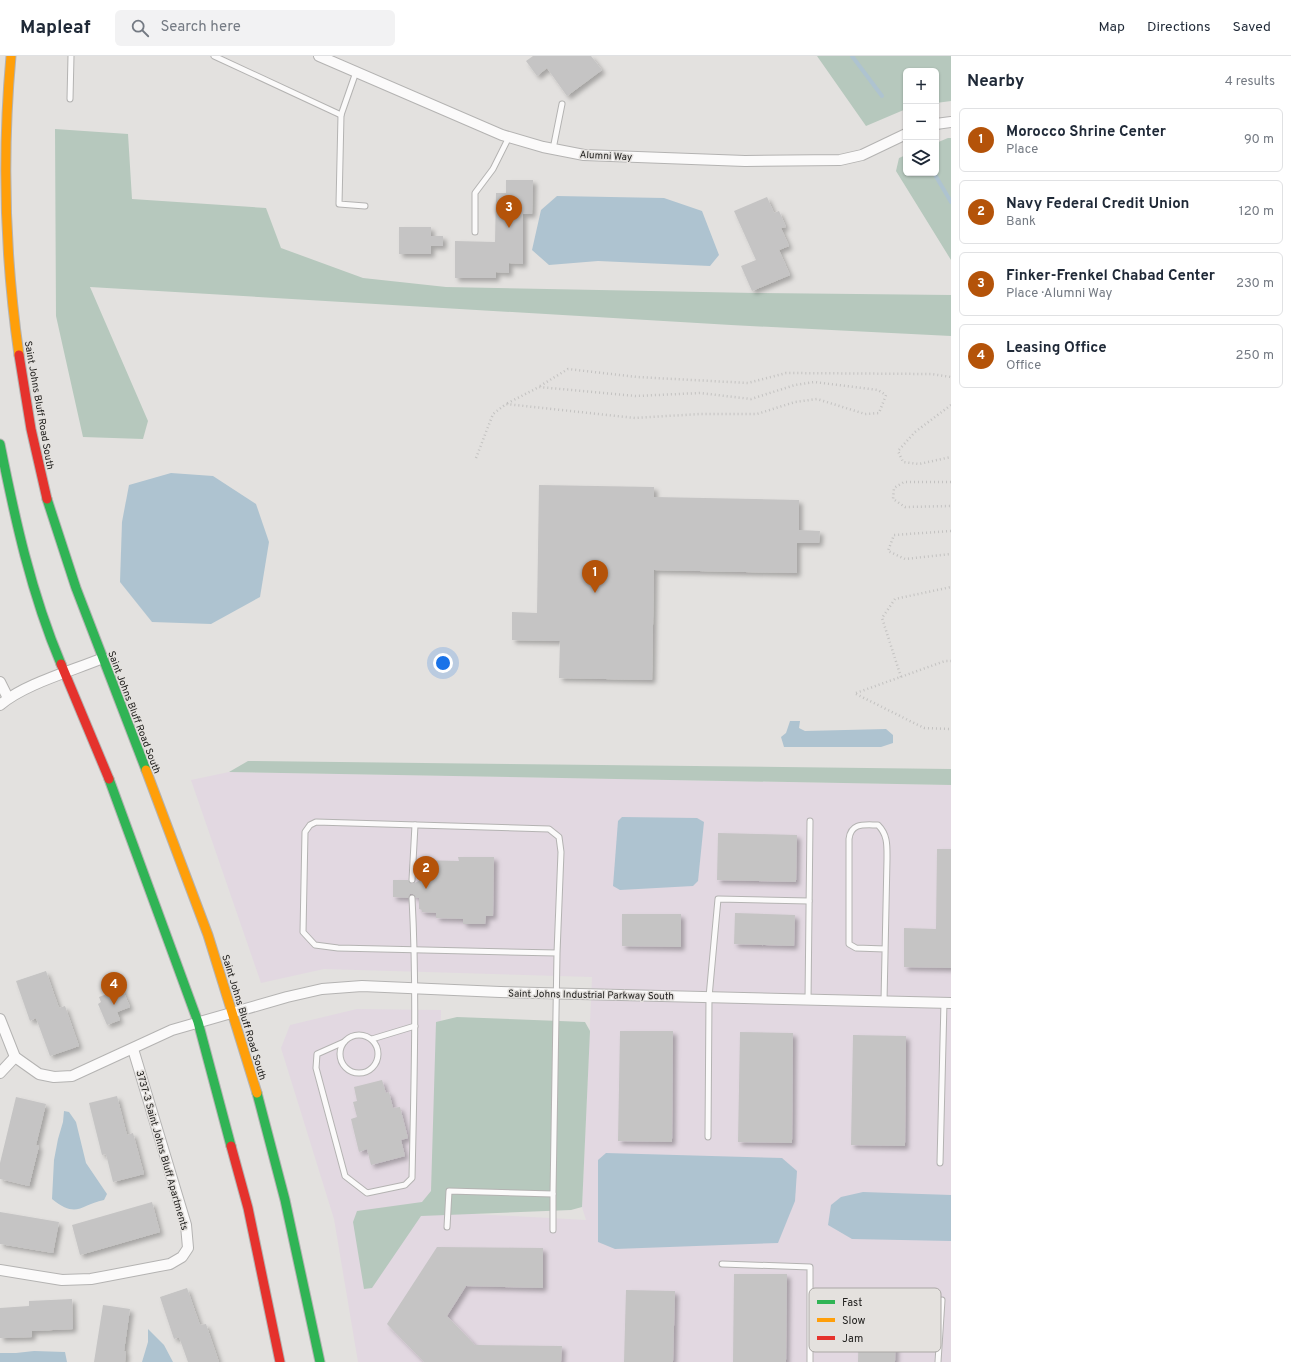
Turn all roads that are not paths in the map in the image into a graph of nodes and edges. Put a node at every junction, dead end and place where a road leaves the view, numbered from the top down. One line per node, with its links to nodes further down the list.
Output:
1 (11, 56): 17 (main road, Saint Johns Bluff Road South)
2 (71, 56): 6 (lane)
3 (214, 56): 8 (lane)
4 (319, 56): 5 (street, Alumni Way)
5 (356, 72): 8 (lane); 12 (street, Alumni Way)
6 (70, 99)
7 (562, 104): 13 (lane)
8 (342, 115): 14 (lane)
9 (951, 122): 10 (street)
10 (939, 124)
11 (903, 135): 13 (street, Alumni Way)
12 (509, 137): 13 (street, Alumni Way); 15 (lane)
13 (553, 149)
14 (365, 206)
15 (474, 232)
16 (0, 444): 18 (main road)
17 (103, 658): 18 (street); 35 (main road, Saint Johns Bluff Road South)
18 (65, 674): 20 (street); 37 (main road)
19 (0, 682): 20 (street)
20 (4, 702)
21 (810, 821): 25 (lane)
22 (415, 825): 23 (lane); 26 (lane); 28 (lane)
23 (412, 880)
24 (412, 898): 26 (lane)
25 (809, 900): 31 (lane); 32 (lane)
26 (415, 949): 28 (lane); 29 (lane)
27 (885, 949): 27 (lane); 33 (lane)
28 (557, 953): 30 (lane)
29 (414, 989): 30 (street, Saint Johns Industrial Parkway South); 35 (street, Saint Johns Industrial Parkway South); 38 (lane)
30 (556, 994): 31 (street, Saint Johns Industrial Parkway South); 46 (lane)
31 (709, 997): 32 (street, Saint Johns Industrial Parkway South); 44 (lane)
32 (808, 1000): 33 (street, Saint Johns Industrial Parkway South)
33 (884, 1001): 34 (street, Saint Johns Industrial Parkway South)
34 (948, 1002): 45 (lane)
35 (234, 1014): 37 (street, Saint Johns Industrial Parkway South); 56 (main road, Saint Johns Bluff Road South)
36 (0, 1019): 42 (street)
37 (198, 1022): 41 (street, Saint Johns Industrial Parkway South); 55 (main road)
38 (415, 1026): 39 (lane); 40 (lane)
39 (372, 1039): 40 (lane); 40 (lane)
40 (344, 1042)
41 (133, 1049): 42 (street, Saint Johns Industrial Parkway South); 50 (street, 3737-3 Saint Johns Bluff Apartments)
42 (15, 1057): 43 (street)
43 (0, 1073)
44 (708, 1137)
45 (940, 1163)
46 (553, 1194): 47 (lane); 48 (lane)
47 (447, 1227)
48 (553, 1230)
49 (722, 1264): 51 (lane)
50 (0, 1270)
51 (810, 1288)
52 (942, 1300): 53 (lane)
53 (941, 1316)
54 (939, 1352): 57 (lane)
55 (280, 1362)
56 (320, 1362)
57 (938, 1362)

